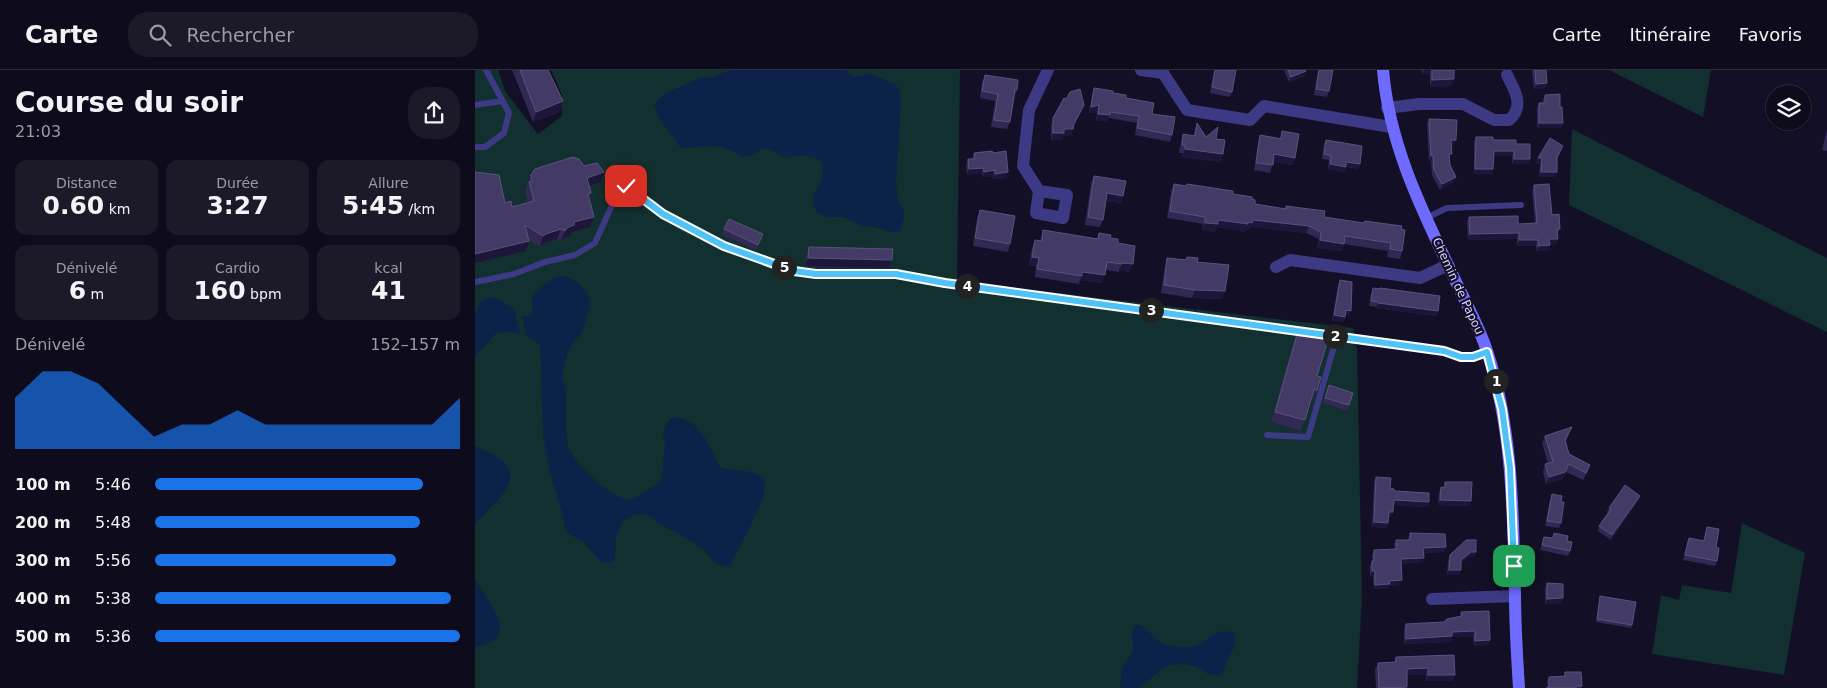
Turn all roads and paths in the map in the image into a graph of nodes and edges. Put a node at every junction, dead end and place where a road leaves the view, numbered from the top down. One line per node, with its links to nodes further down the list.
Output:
1 (486, 70): 6 (lane)
2 (1048, 70): 13 (street)
3 (1141, 70): 9 (street)
4 (1383, 70): 8 (street, Chemin de Papou)
5 (1507, 75): 8 (street)
6 (503, 101): 7 (lane); 10 (lane)
7 (475, 105)
8 (1387, 108): 9 (street, Chemin de Papou)
9 (1391, 127): 15 (street, Chemin de Papou)
10 (485, 146): 11 (lane); 12 (lane)
11 (475, 147)
12 (475, 153)
13 (1039, 191)
14 (1521, 205): 15 (lane)
15 (1427, 218): 16 (street, Chemin de Papou)
16 (1448, 265): 17 (street); 20 (street, Chemin de Papou)
17 (1275, 267)
18 (475, 282): 19 (lane)
19 (1337, 336): 20 (lane); 21 (lane)
20 (1487, 352): 22 (street, Chemin de Papou)
21 (1267, 435)
22 (1515, 596): 23 (street); 24 (street, Chemin de Papou)
23 (1432, 599)
24 (1519, 688)

